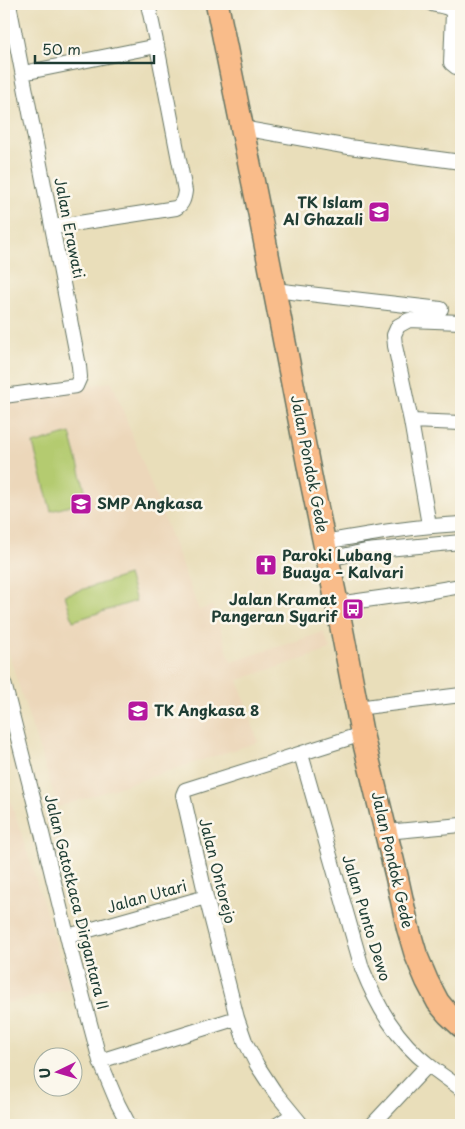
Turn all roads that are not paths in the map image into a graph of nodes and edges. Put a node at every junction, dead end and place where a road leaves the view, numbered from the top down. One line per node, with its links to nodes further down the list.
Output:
1 (9, 4): 7 (street, Jalan Erawati)
2 (148, 4): 5 (street)
3 (217, 4): 8 (main road, Jalan Pondok Gede)
4 (432, 4): 6 (street)
5 (157, 46): 7 (street); 10 (street)
6 (461, 68)
7 (23, 73): 10 (street, Jalan Erawati)
8 (242, 128): 9 (street); 11 (main road, Jalan Pondok Gede)
9 (461, 162)
10 (53, 227): 14 (street, Jalan Erawati)
11 (274, 290): 12 (street); 20 (main road, Jalan Pondok Gede)
12 (442, 309)
13 (461, 322): 15 (street)
14 (4, 396)
15 (411, 421): 16 (street); 18 (street)
16 (461, 423)
17 (461, 524): 18 (street)
18 (429, 525): 20 (street)
19 (461, 542): 20 (street)
20 (326, 550): 22 (main road, Jalan Pondok Gede)
21 (461, 586): 22 (street)
22 (337, 604): 25 (main road, Jalan Pondok Gede)
23 (4, 683): 31 (street, Jalan Gatotkaca Dirgantara II)
24 (461, 696): 25 (street)
25 (357, 708): 26 (main road, Jalan Pondok Gede)
26 (362, 734): 27 (street, Jalan Ontorejo); 29 (main road, Jalan Pondok Gede)
27 (301, 754): 30 (street, Jalan Ontorejo); 35 (street, Jalan Punto Dewo)
28 (461, 825): 29 (street)
29 (386, 832): 33 (main road, Jalan Pondok Gede)
30 (206, 897): 31 (street, Jalan Utari); 32 (street, Jalan Ontorejo)
31 (68, 936): 34 (street, Jalan Gatotkaca Dirgantara II)
32 (237, 1018): 34 (street); 37 (street, Jalan Ontorejo)
33 (461, 1026)
34 (100, 1061): 38 (street, Jalan Gatotkaca Dirgantara II)
35 (428, 1065): 36 (street, Jalan Punto Dewo); 40 (street)
36 (461, 1089)
37 (298, 1120): 39 (street)
38 (129, 1125)
39 (277, 1125)
40 (372, 1125)

